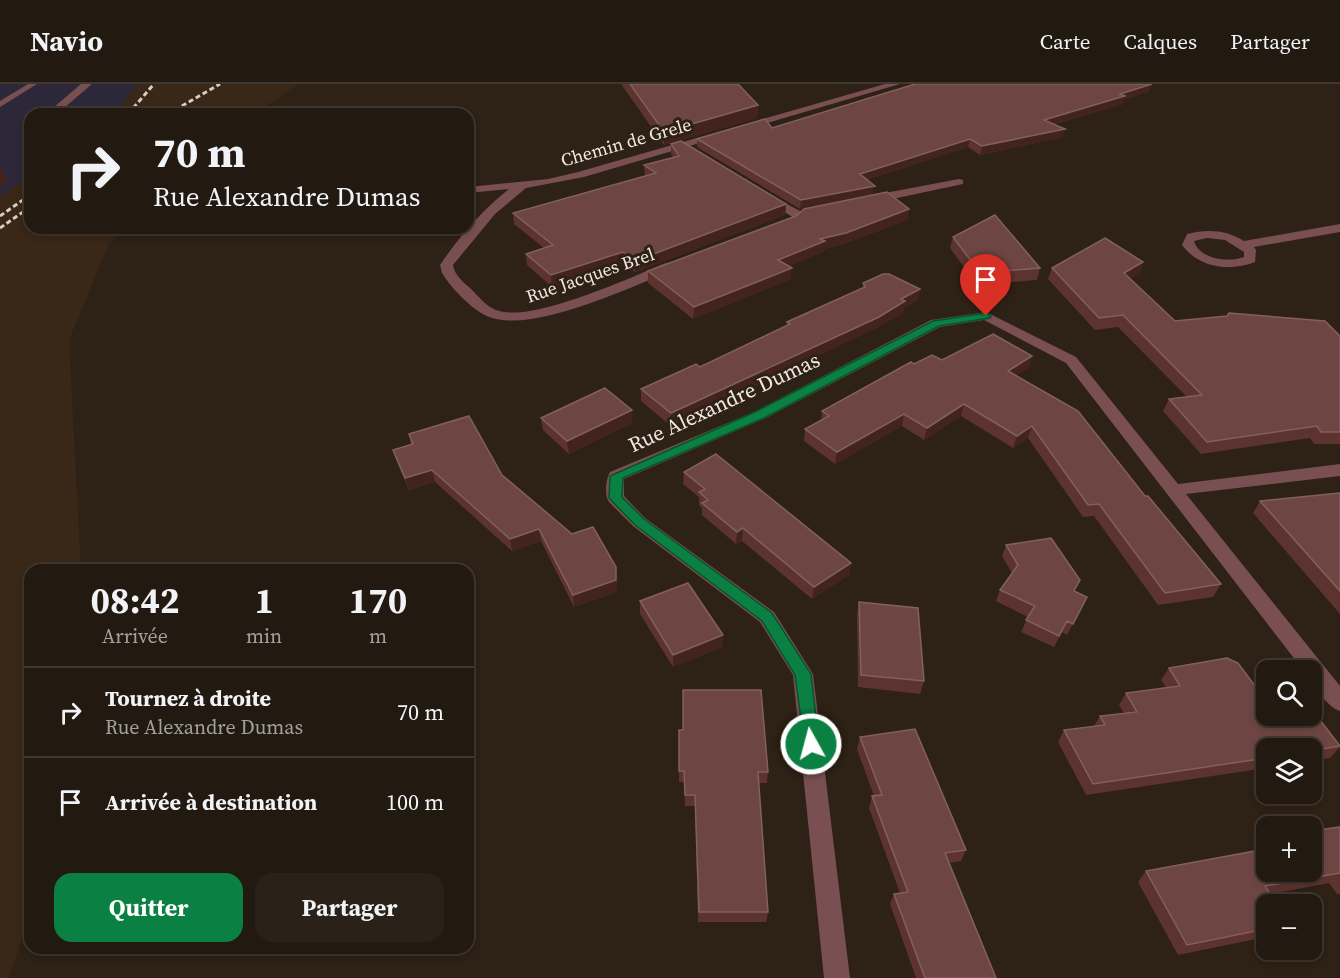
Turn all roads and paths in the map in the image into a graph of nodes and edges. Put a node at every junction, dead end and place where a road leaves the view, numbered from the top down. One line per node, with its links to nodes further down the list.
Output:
1 (33, 84): 4 (lane)
2 (87, 84): 5 (street)
3 (895, 84): 6 (street, Chemin de Grele)
4 (0, 105)
5 (58, 108)
6 (681, 146): 7 (street); 9 (street, Chemin de Grele)
7 (701, 157)
8 (959, 182): 12 (street)
9 (522, 185): 10 (street, Chemin de Grele); 15 (street, Rue Jacques Brel)
10 (474, 189)
11 (759, 192): 13 (street)
12 (855, 203)
13 (799, 217)
14 (1340, 228): 17 (street)
15 (474, 229)
16 (470, 234): 18 (street, Rue Jacques Brel)
17 (1245, 245)
18 (682, 262)
19 (1340, 470): 20 (street)
20 (1173, 490): 21 (street, Rue Alexandre Dumas); 22 (street, Rue Alexandre Dumas)
21 (1340, 702)
22 (837, 978)

